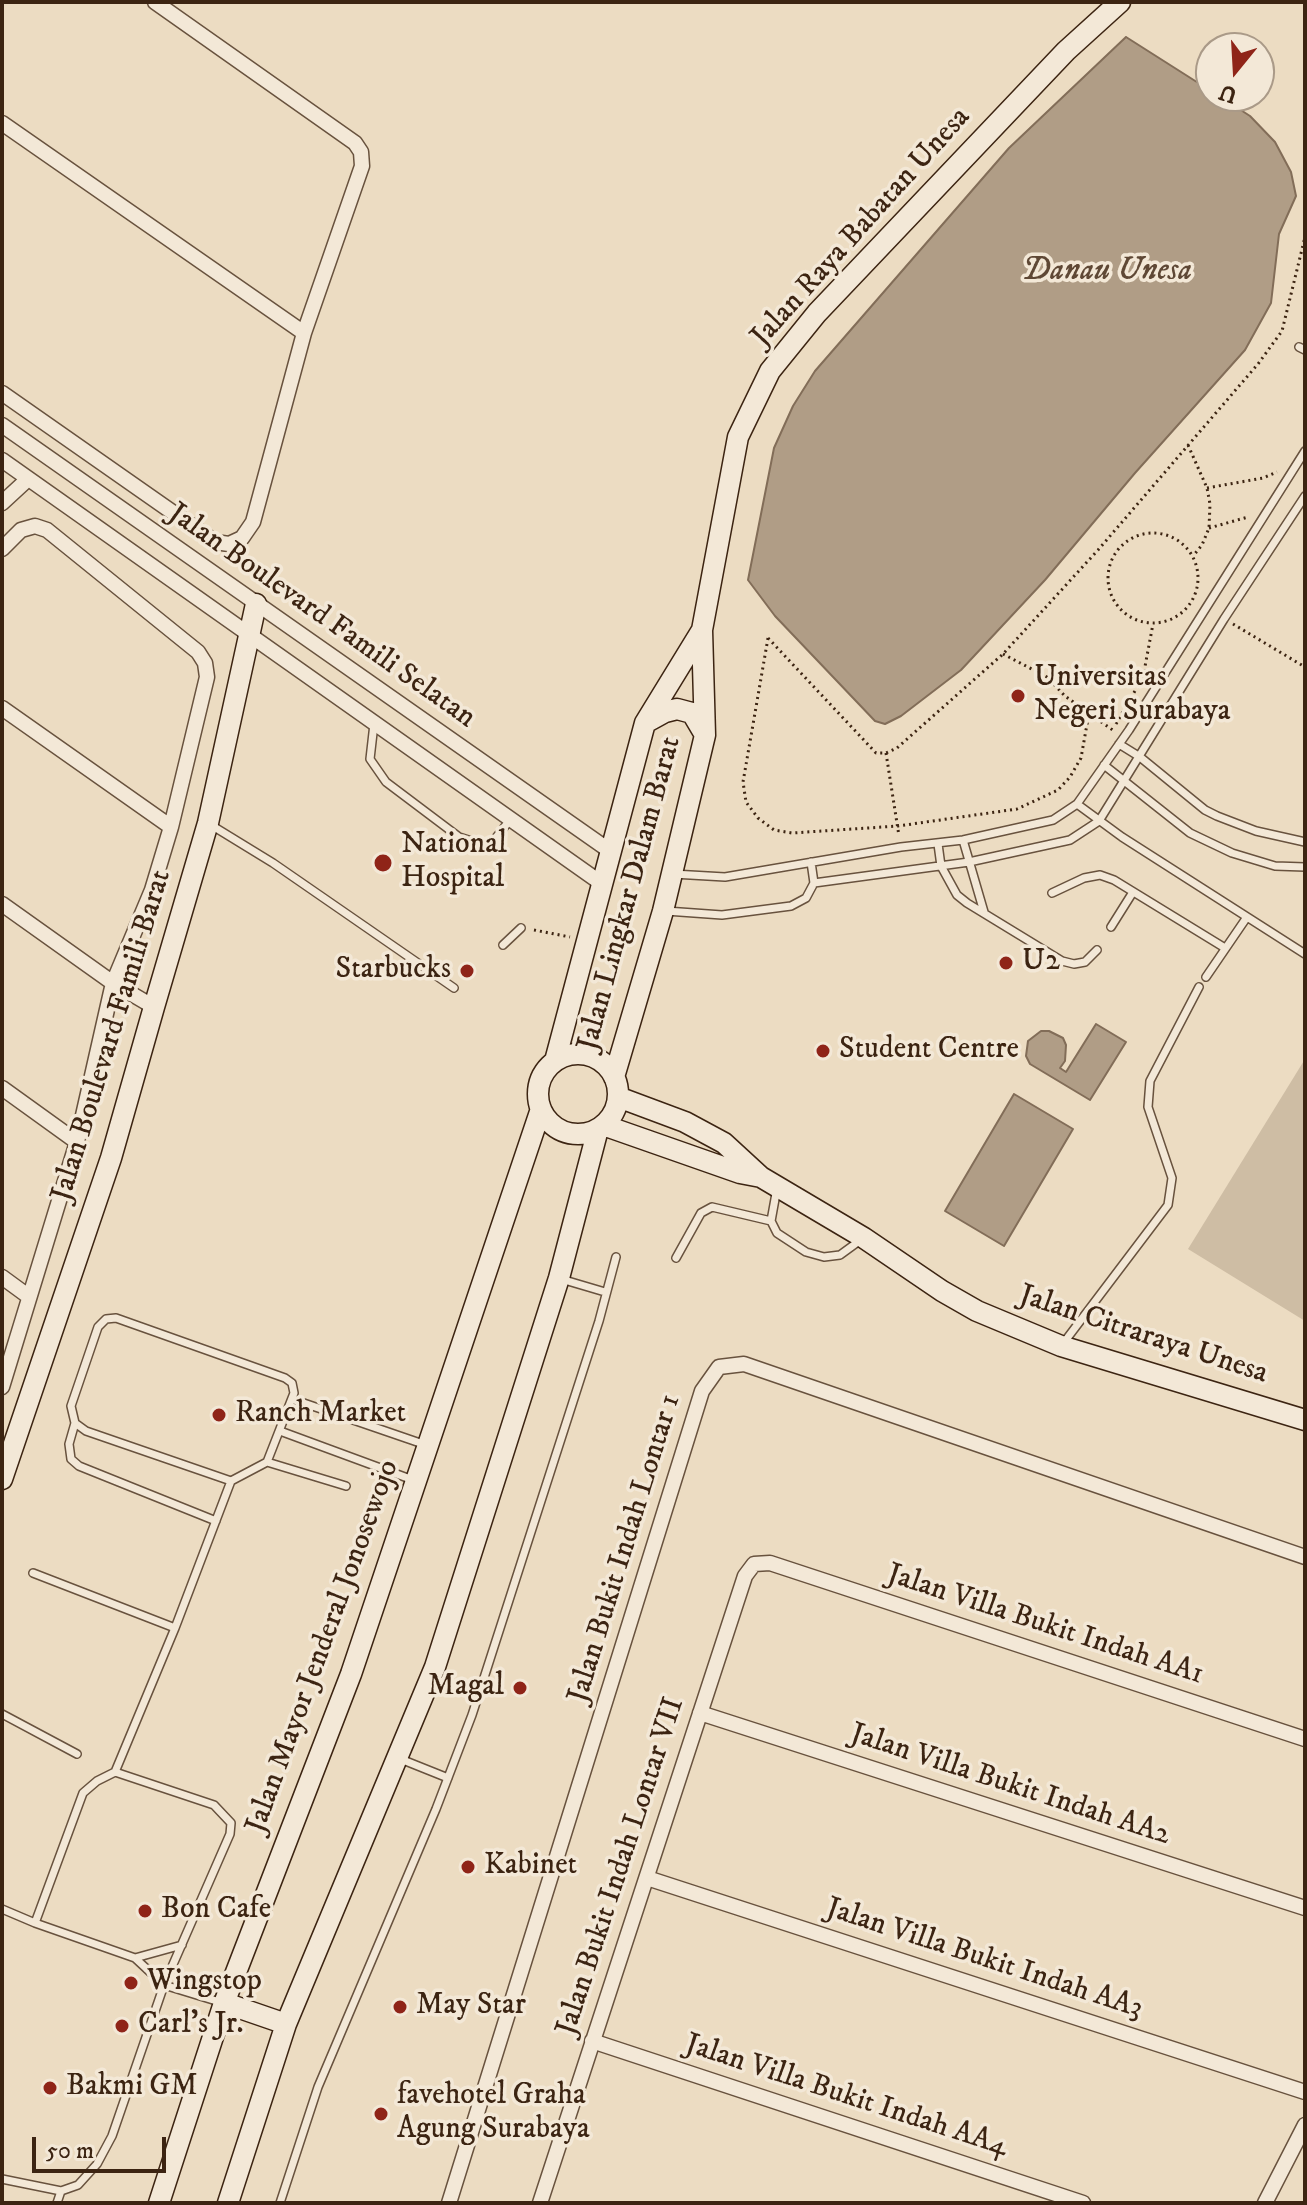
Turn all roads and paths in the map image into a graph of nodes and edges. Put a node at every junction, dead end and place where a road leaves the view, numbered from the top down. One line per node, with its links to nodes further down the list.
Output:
1 (155, 2): 5 (street)
2 (1120, 2): 24 (main road, Jalan Raya Babatan Unesa)
3 (2, 123): 5 (street)
4 (1305, 237): 8 (path)
5 (304, 333): 6 (street)
6 (2, 393)
7 (2, 425): 21 (street, Jalan Boulevard Famili Selatan)
8 (1188, 445): 14 (path); 26 (path)
9 (1305, 451): 11 (lane)
10 (2, 460): 13 (street, Jalan Boulevard Famili Selatan)
11 (1297, 464): 12 (lane); 14 (path); 17 (lane)
12 (1305, 469)
13 (28, 479): 16 (street); 25 (street, Jalan Boulevard Famili Selatan)
14 (1207, 488): 18 (path)
15 (1305, 496): 22 (lane)
16 (2, 503)
17 (1267, 512): 18 (path); 34 (lane)
18 (1209, 528): 20 (path)
19 (2, 549): 44 (street)
20 (1193, 556): 23 (path); 23 (path)
21 (256, 604): 25 (main road, Jalan Boulevard Famili Barat); 49 (street, Jalan Boulevard Famili Selatan)
22 (1224, 619): 27 (path); 36 (lane)
23 (1153, 624): 32 (path)
24 (702, 630): 30 (main road); 33 (main road, Jalan Lingkar Dalam Barat)
25 (248, 634): 31 (street, Jalan Boulevard Famili Selatan); 42 (main road, Jalan Boulevard Famili Barat)
26 (1003, 654): 29 (path); 35 (path)
27 (1305, 667)
28 (2, 708): 44 (street)
29 (1089, 713): 32 (path); 43 (path)
30 (645, 723): 33 (main road); 49 (main road)
31 (374, 724): 40 (street, Jalan Boulevard Famili Selatan); 40 (lane)
32 (1113, 730): 34 (path)
33 (705, 735): 54 (main road, Jalan Lingkar Dalam Barat)
34 (1121, 741): 36 (lane); 37 (lane)
35 (886, 753): 43 (path); 43 (path)
36 (1140, 757): 38 (lane); 46 (lane)
37 (1104, 765): 38 (lane); 39 (lane)
38 (1125, 780): 41 (lane); 53 (lane)
39 (1077, 804): 41 (lane); 45 (lane)
40 (510, 820): 55 (street, Jalan Boulevard Famili Selatan)
41 (1099, 821): 51 (lane); 62 (lane)
42 (208, 823): 73 (lane); 74 (main road, Jalan Boulevard Famili Barat)
43 (898, 826): 48 (path)
44 (171, 827): 71 (street)
45 (963, 840): 47 (lane); 51 (lane)
46 (1305, 842)
47 (938, 844): 48 (lane); 52 (lane)
48 (901, 847): 50 (lane)
49 (610, 851): 55 (main road)
50 (811, 862): 54 (lane); 56 (lane)
51 (969, 862): 52 (lane); 61 (lane)
52 (941, 866): 56 (lane); 61 (lane)
53 (1305, 867)
54 (671, 874): 60 (main road, Jalan Lingkar Dalam Barat)
55 (601, 883): 65 (main road)
56 (814, 883): 60 (lane)
57 (1133, 892): 58 (lane); 63 (lane); 67 (lane)
58 (1052, 893)
59 (2, 904): 71 (street)
60 (663, 911): 77 (main road, Jalan Lingkar Dalam Barat)
61 (984, 912): 68 (lane)
62 (1247, 917): 67 (lane); 69 (lane)
63 (1111, 927)
64 (521, 928): 65 (path); 66 (lane)
65 (586, 939): 75 (main road)
66 (503, 945)
67 (1225, 948): 70 (lane)
68 (1097, 950)
69 (1305, 954)
70 (1206, 977)
71 (113, 983): 74 (street); 82 (street)
72 (1199, 987): 92 (lane)
73 (454, 988)
74 (154, 1007): 100 (main road, Jalan Boulevard Famili Barat)
75 (561, 1040): 76 (main road); 77 (main road)
76 (555, 1061): 77 (main road); 80 (main road)
77 (616, 1068): 79 (main road)
78 (2, 1088): 82 (street)
79 (618, 1097): 81 (main road); 83 (main road, Jalan Citraraya Unesa)
80 (541, 1109): 81 (main road); 98 (main road, Jalan Mayor Jenderal Jonosewojo)
81 (601, 1127): 83 (main road, Jalan Citraraya Unesa); 89 (main road)
82 (77, 1142): 91 (street)
83 (769, 1182): 84 (lane); 85 (main road, Jalan Citraraya Unesa)
84 (771, 1221): 85 (lane); 87 (lane)
85 (864, 1238): 92 (main road, Jalan Citraraya Unesa)
86 (616, 1257): 90 (lane)
87 (676, 1258)
88 (2, 1277): 91 (street)
89 (559, 1278): 90 (lane); 113 (main road)
90 (605, 1292): 115 (lane)
91 (28, 1296): 93 (street)
92 (1061, 1346): 95 (main road, Jalan Citraraya Unesa)
93 (2, 1387)
94 (292, 1399): 96 (lane); 97 (lane); 98 (lane)
95 (1305, 1420)
96 (75, 1423): 102 (lane); 104 (lane)
97 (280, 1431): 99 (lane); 101 (lane)
98 (427, 1446): 101 (main road, Jalan Mayor Jenderal Jonosewojo)
99 (267, 1462): 102 (lane); 103 (lane)
100 (2, 1479)
101 (415, 1480): 123 (main road, Jalan Mayor Jenderal Jonosewojo)
102 (231, 1481): 104 (lane)
103 (346, 1486)
104 (216, 1521): 108 (lane)
105 (1305, 1557): 134 (street, Jalan Bukit Indah Lontar 1)
106 (770, 1563): 109 (street, Jalan Bukit Indah Lontar VII); 111 (street, Jalan Villa Bukit Indah AA1)
107 (33, 1573): 108 (lane)
108 (175, 1628): 114 (lane)
109 (700, 1713): 116 (street, Jalan Bukit Indah Lontar VII); 117 (street, Jalan Villa Bukit Indah AA2)
110 (2, 1714): 112 (lane)
111 (1305, 1739)
112 (77, 1754)
113 (397, 1758): 115 (lane); 124 (main road)
114 (115, 1772): 119 (lane); 120 (lane)
115 (448, 1778): 133 (lane)
116 (647, 1878): 125 (street, Jalan Bukit Indah Lontar VII); 126 (street, Jalan Villa Bukit Indah AA3)
117 (1305, 1908)
118 (2, 1909): 119 (lane)
119 (35, 1923): 121 (lane)
120 (182, 1945): 121 (lane); 122 (lane)
121 (135, 1958): 122 (lane)
122 (164, 1985): 123 (lane); 129 (lane)
123 (225, 2003): 124 (main road); 131 (main road, Jalan Mayor Jenderal Jonosewojo)
124 (286, 2024): 132 (main road)
125 (592, 2041): 135 (street, Jalan Bukit Indah Lontar VII); 136 (street, Jalan Villa Bukit Indah AA4)
126 (1305, 2092)
127 (1305, 2125): 137 (street)
128 (2, 2179): 129 (lane)
129 (61, 2191): 130 (lane)
130 (57, 2203)
131 (159, 2203)
132 (228, 2203)
133 (280, 2203)
134 (449, 2203)
135 (541, 2203)
136 (1083, 2203)
137 (1265, 2203)

